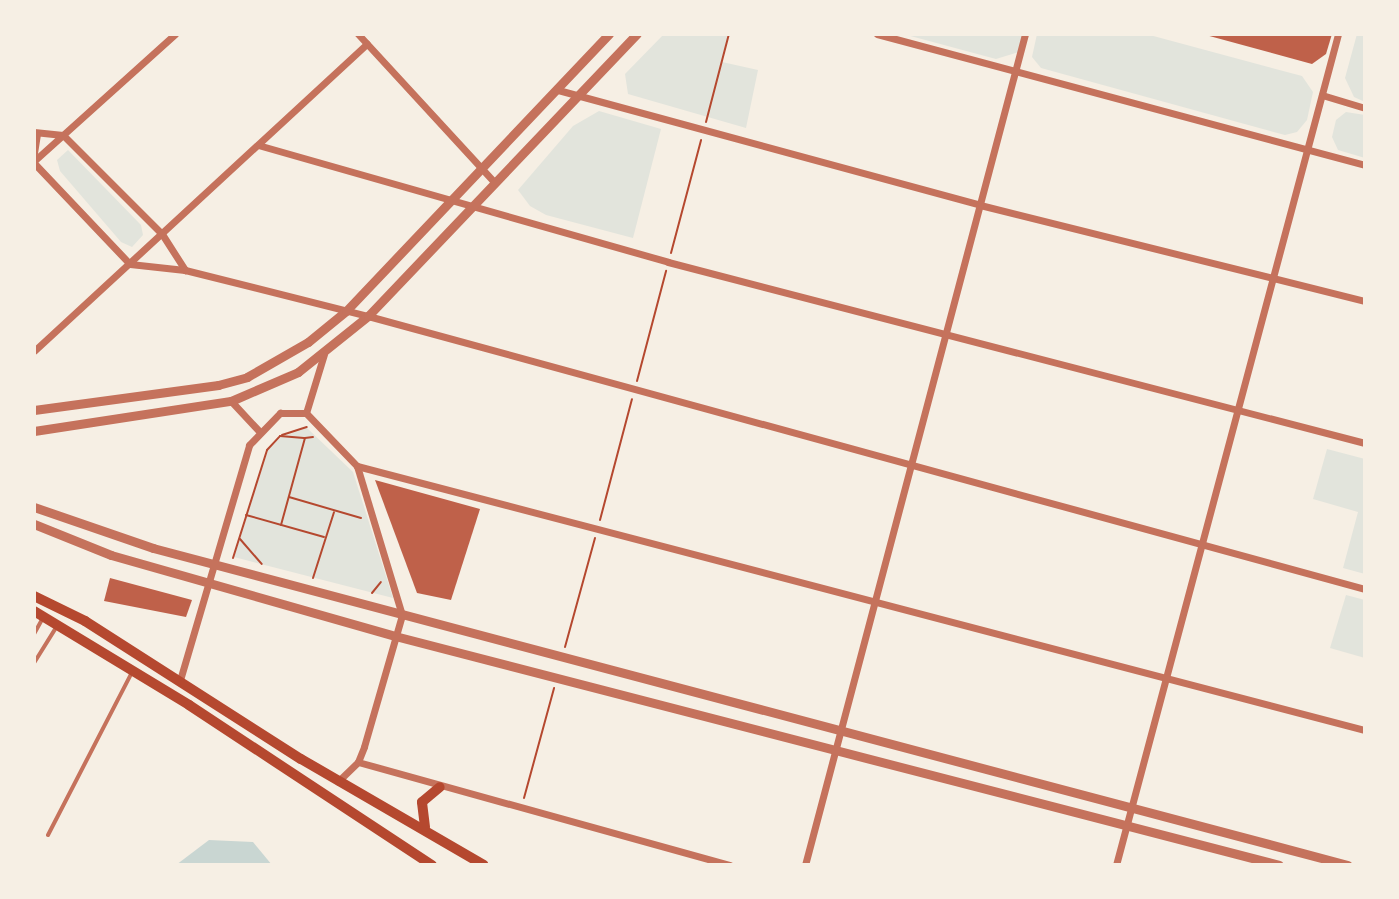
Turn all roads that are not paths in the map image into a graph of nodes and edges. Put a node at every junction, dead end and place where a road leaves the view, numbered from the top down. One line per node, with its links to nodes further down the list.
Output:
1 (175, 34): 15 (street)
2 (358, 34): 8 (street)
3 (609, 34): 10 (street)
4 (637, 34): 12 (street)
5 (877, 34): 9 (street)
6 (1025, 34): 9 (street)
7 (1338, 34): 11 (street)
8 (367, 44): 16 (street); 21 (street)
9 (1013, 71): 17 (street); 24 (street)
10 (558, 90): 12 (street); 21 (street)
11 (1322, 95): 13 (street); 17 (street)
12 (580, 96): 22 (street); 24 (street)
13 (1365, 108)
14 (35, 134): 15 (street); 18 (street)
15 (63, 135): 19 (street); 26 (street)
16 (258, 145): 23 (street); 26 (street)
17 (1308, 151): 20 (street); 29 (street)
18 (34, 153)
19 (34, 162): 27 (street)
20 (1365, 165)
21 (482, 169): 22 (street); 23 (street)
22 (495, 183): 25 (street)
23 (452, 201): 25 (street); 31 (street)
24 (980, 205): 29 (street); 33 (street)
25 (472, 206): 32 (street); 33 (street)
26 (162, 234): 27 (street); 28 (street)
27 (130, 264): 28 (street); 34 (street)
28 (185, 270): 31 (street)
29 (1273, 276): 30 (street); 38 (street)
30 (1365, 301)
31 (346, 311): 32 (street); 37 (street)
32 (368, 316): 35 (street); 43 (street)
33 (943, 335): 38 (street); 43 (street)
34 (34, 351)
35 (324, 354): 36 (street); 39 (street)
36 (231, 401): 40 (street); 41 (street)
37 (34, 410)
38 (1233, 411): 42 (street); 47 (street)
39 (306, 413): 40 (street); 44 (street)
40 (258, 430): 48 (street)
41 (34, 431)
42 (1365, 443)
43 (908, 465): 47 (street); 52 (street)
44 (357, 466): 52 (street); 54 (street)
45 (34, 507): 48 (street)
46 (34, 524): 49 (street)
47 (1199, 543): 50 (street); 60 (street)
48 (214, 563): 49 (street); 54 (street)
49 (208, 583): 57 (street); 61 (street)
50 (1365, 589)
51 (34, 596): 61 (main road)
52 (872, 599): 60 (street); 62 (street)
53 (39, 613): 55 (main road); 56 (lane)
54 (402, 615): 57 (street); 62 (street)
55 (58, 624): 58 (lane); 59 (main road)
56 (34, 634)
57 (395, 636): 64 (street); 65 (street)
58 (34, 663)
59 (134, 670): 71 (lane); 72 (main road)
60 (1165, 676): 63 (street); 68 (street)
61 (180, 680): 66 (main road)
62 (839, 730): 64 (street); 68 (street)
63 (1365, 730)
64 (832, 752): 69 (street); 75 (street)
65 (358, 762): 66 (street); 67 (street)
66 (338, 781): 70 (main road)
67 (440, 787): 70 (main road); 74 (street)
68 (1132, 807): 69 (street); 78 (street)
69 (1127, 825): 76 (street); 77 (street)
70 (425, 827): 73 (main road)
71 (48, 835)
72 (432, 865)
73 (484, 865)
74 (730, 865)
75 (805, 865)
76 (1116, 865)
77 (1279, 865)
78 (1348, 865)

